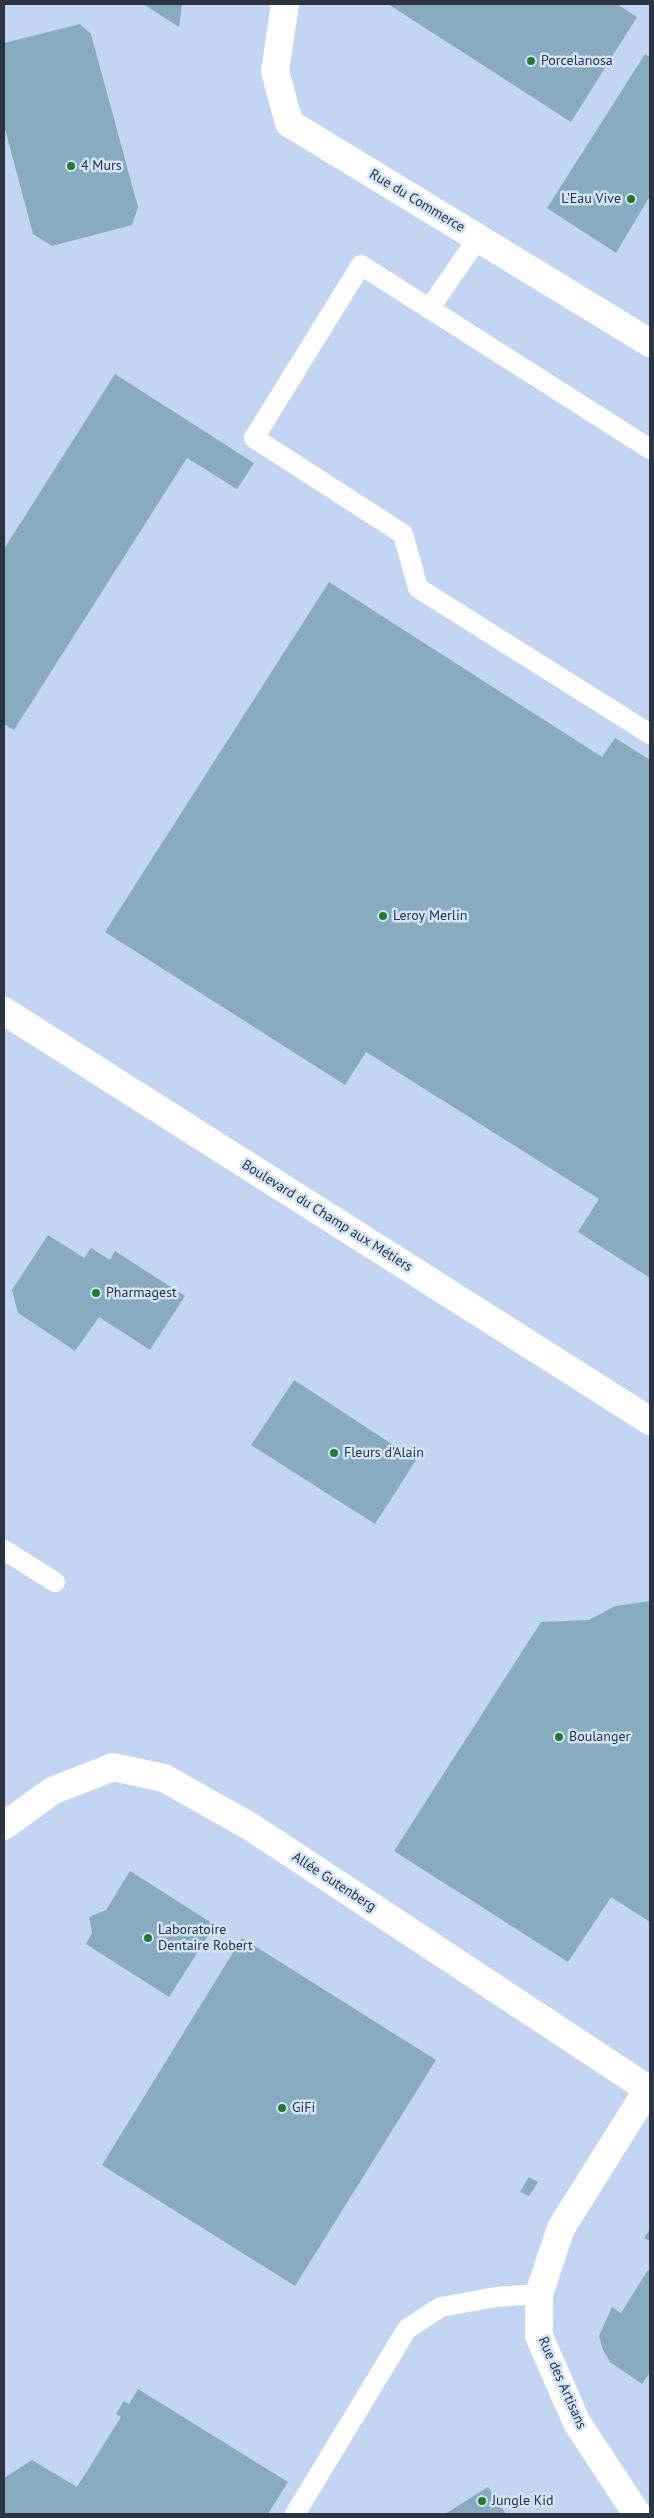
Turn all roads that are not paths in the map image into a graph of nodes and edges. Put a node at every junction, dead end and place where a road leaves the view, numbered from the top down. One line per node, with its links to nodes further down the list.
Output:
1 (286, 4): 2 (street, Rue du Commerce)
2 (478, 238): 3 (lane); 4 (street, Rue du Commerce)
3 (429, 309): 5 (lane); 6 (lane)
4 (650, 343)
5 (650, 450)
6 (650, 734)
7 (4, 1011): 8 (street, Boulevard du Champ aux Métiers)
8 (650, 1421)
9 (4, 1550): 10 (lane)
10 (56, 1582)
11 (4, 1826): 12 (street, Allée Gutenberg)
12 (649, 2087): 13 (street, Rue des Artisans)
13 (538, 2294): 14 (lane); 15 (street, Rue des Artisans)
14 (295, 2514)
15 (636, 2514)

